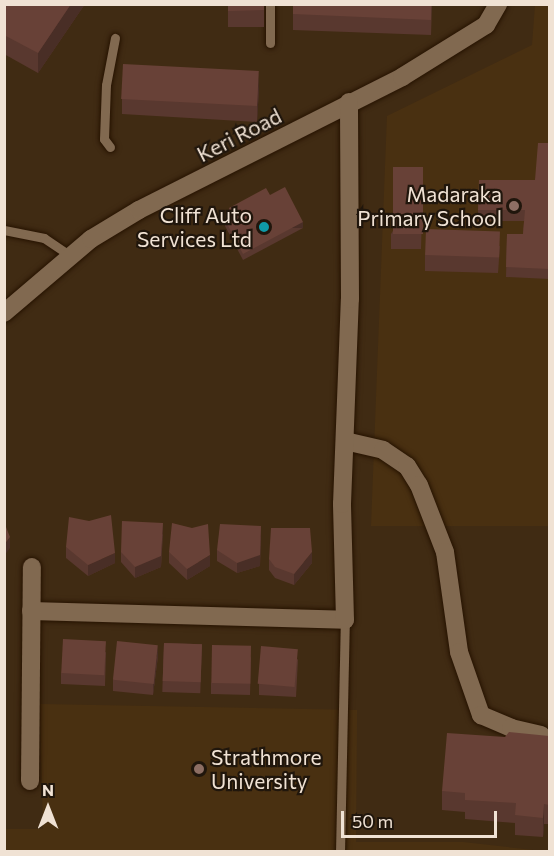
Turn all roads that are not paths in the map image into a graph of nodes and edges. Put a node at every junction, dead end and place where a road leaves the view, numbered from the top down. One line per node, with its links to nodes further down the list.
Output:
1 (270, 4): 4 (lane)
2 (498, 4): 5 (street, Keri Road)
3 (115, 38): 6 (lane)
4 (270, 43)
5 (349, 102): 8 (street, Keri Road); 10 (street)
6 (110, 147)
7 (4, 230): 8 (lane)
8 (71, 256): 9 (street, Keri Road)
9 (4, 313)
10 (345, 441): 13 (street); 14 (street)
11 (32, 567): 12 (street)
12 (31, 611): 13 (street); 15 (street)
13 (345, 620): 16 (lane)
14 (541, 735)
15 (30, 781)
16 (340, 852)

